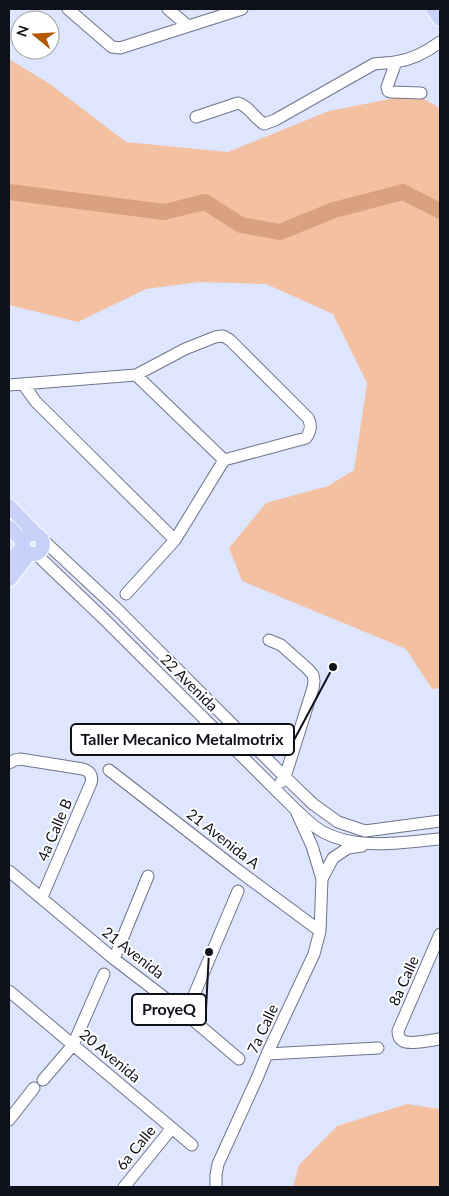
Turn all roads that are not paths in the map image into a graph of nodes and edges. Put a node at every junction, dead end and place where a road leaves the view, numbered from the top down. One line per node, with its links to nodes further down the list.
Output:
1 (68, 9): 6 (street)
2 (168, 9): 6 (street)
3 (242, 9): 6 (street)
4 (433, 9): 5 (main road)
5 (440, 19)
6 (188, 26)
7 (440, 42): 8 (street)
8 (396, 62): 9 (street); 10 (street)
9 (421, 93)
10 (196, 117)
11 (136, 375): 12 (street); 14 (street); 14 (street)
12 (23, 384): 13 (street); 18 (street)
13 (9, 385)
14 (224, 460): 18 (street)
15 (9, 506): 17 (main road)
16 (9, 527): 19 (main road)
17 (39, 537): 19 (main road); 19 (main road); 23 (street, 22 Avenida)
18 (175, 540): 22 (street)
19 (28, 549): 20 (main road); 21 (main road); 24 (street, 22 Avenida)
20 (9, 563)
21 (9, 580)
22 (126, 594)
23 (116, 608): 24 (street); 28 (street, 22 Avenida)
24 (104, 619): 29 (street, 22 Avenida)
25 (269, 640): 28 (street)
26 (10, 763): 38 (street, 4a Calle B)
27 (109, 770): 39 (street, 21 Avenida A)
28 (285, 778): 29 (street); 31 (street, 22 Avenida)
29 (275, 789): 30 (street, 22 Avenida)
30 (296, 810): 33 (street, 22 Avenida); 36 (street, 7a Calle)
31 (440, 821)
32 (440, 839): 33 (street, 22 Avenida)
33 (372, 844): 36 (street, 7a Calle)
34 (9, 871): 38 (street, 21 Avenida)
35 (148, 876): 41 (street)
36 (322, 879): 39 (street, 7a Calle)
37 (238, 891): 44 (street)
38 (42, 897): 41 (street, 21 Avenida)
39 (320, 931): 48 (street, 7a Calle)
40 (440, 934): 45 (street, 8a Calle)
41 (114, 959): 44 (street, 21 Avenida)
42 (104, 974): 46 (street)
43 (9, 991): 46 (street, 20 Avenida)
44 (186, 1014): 49 (street, 21 Avenida)
45 (440, 1039)
46 (73, 1044): 50 (street); 51 (street, 20 Avenida)
47 (378, 1048): 48 (street)
48 (267, 1054): 54 (street, 7a Calle)
49 (239, 1059)
50 (9, 1120)
51 (172, 1128): 52 (street, 20 Avenida); 53 (street, 6a Calle)
52 (192, 1145)
53 (124, 1187)
54 (216, 1187)

